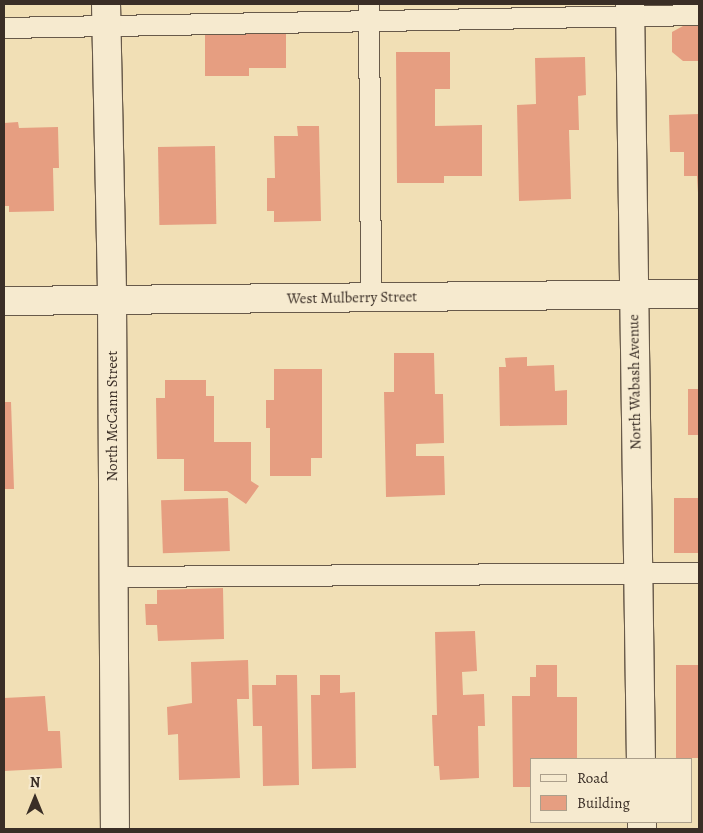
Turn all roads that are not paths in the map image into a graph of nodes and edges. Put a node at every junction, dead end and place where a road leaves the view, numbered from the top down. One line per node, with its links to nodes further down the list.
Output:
1 (631, 10): 2 (lane); 3 (lane); 7 (street, North Wabash Avenue)
2 (369, 13): 4 (lane); 8 (lane)
3 (699, 15)
4 (106, 16): 5 (lane); 9 (street, North McCann Street)
5 (4, 28)
6 (699, 294): 7 (street, West Mulberry Street)
7 (634, 295): 8 (street, West Mulberry Street); 12 (street, North Wabash Avenue)
8 (372, 298): 9 (street, West Mulberry Street)
9 (112, 300): 10 (street, West Mulberry Street); 13 (street, North McCann Street)
10 (4, 301)
11 (699, 573): 12 (lane)
12 (638, 574): 13 (lane); 14 (street, North Wabash Avenue)
13 (113, 577): 15 (street, North McCann Street)
14 (640, 758)
15 (115, 829)

